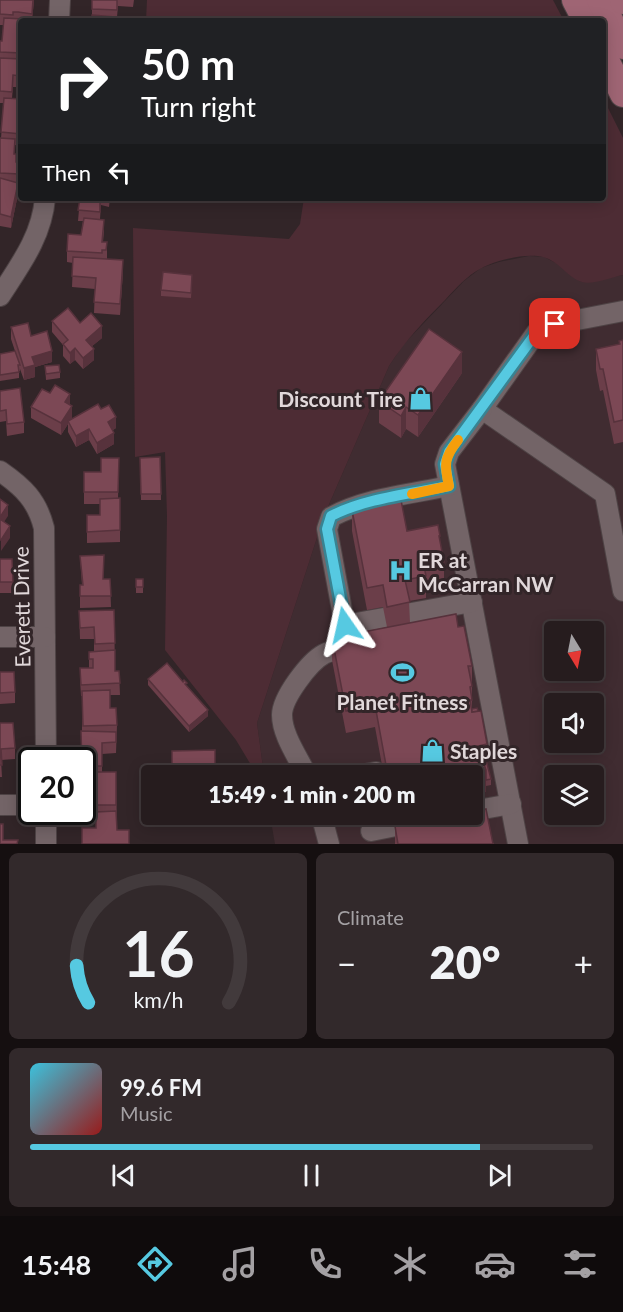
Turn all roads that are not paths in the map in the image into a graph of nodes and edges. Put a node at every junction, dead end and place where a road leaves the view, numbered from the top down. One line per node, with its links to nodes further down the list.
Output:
1 (60, 0): 4 (street)
2 (575, 0): 5 (main road)
3 (600, 0): 6 (main road)
4 (59, 18)
5 (584, 18)
6 (623, 46)
7 (606, 60): 8 (main road)
8 (623, 94)
9 (44, 201): 10 (street)
10 (0, 296)
11 (623, 311): 12 (street)
12 (482, 409): 14 (street); 15 (street)
13 (0, 471): 21 (street, Everett Drive)
14 (449, 486): 16 (street); 18 (street)
15 (623, 591)
16 (472, 602): 17 (street); 18 (street)
17 (476, 623): 19 (street); 26 (street)
18 (345, 625): 23 (street)
19 (453, 628)
20 (0, 637): 21 (street)
21 (45, 637): 24 (street, Everett Drive)
22 (373, 643): 23 (street)
23 (350, 648): 25 (street)
24 (46, 747)
25 (301, 765)
26 (511, 804): 29 (street); 36 (street)
27 (0, 805): 28 (street)
28 (18, 805)
29 (483, 809)
30 (46, 825): 34 (street)
31 (324, 825): 35 (street)
32 (401, 825): 33 (street)
33 (371, 831)
34 (46, 844)
35 (329, 844)
36 (518, 844)

